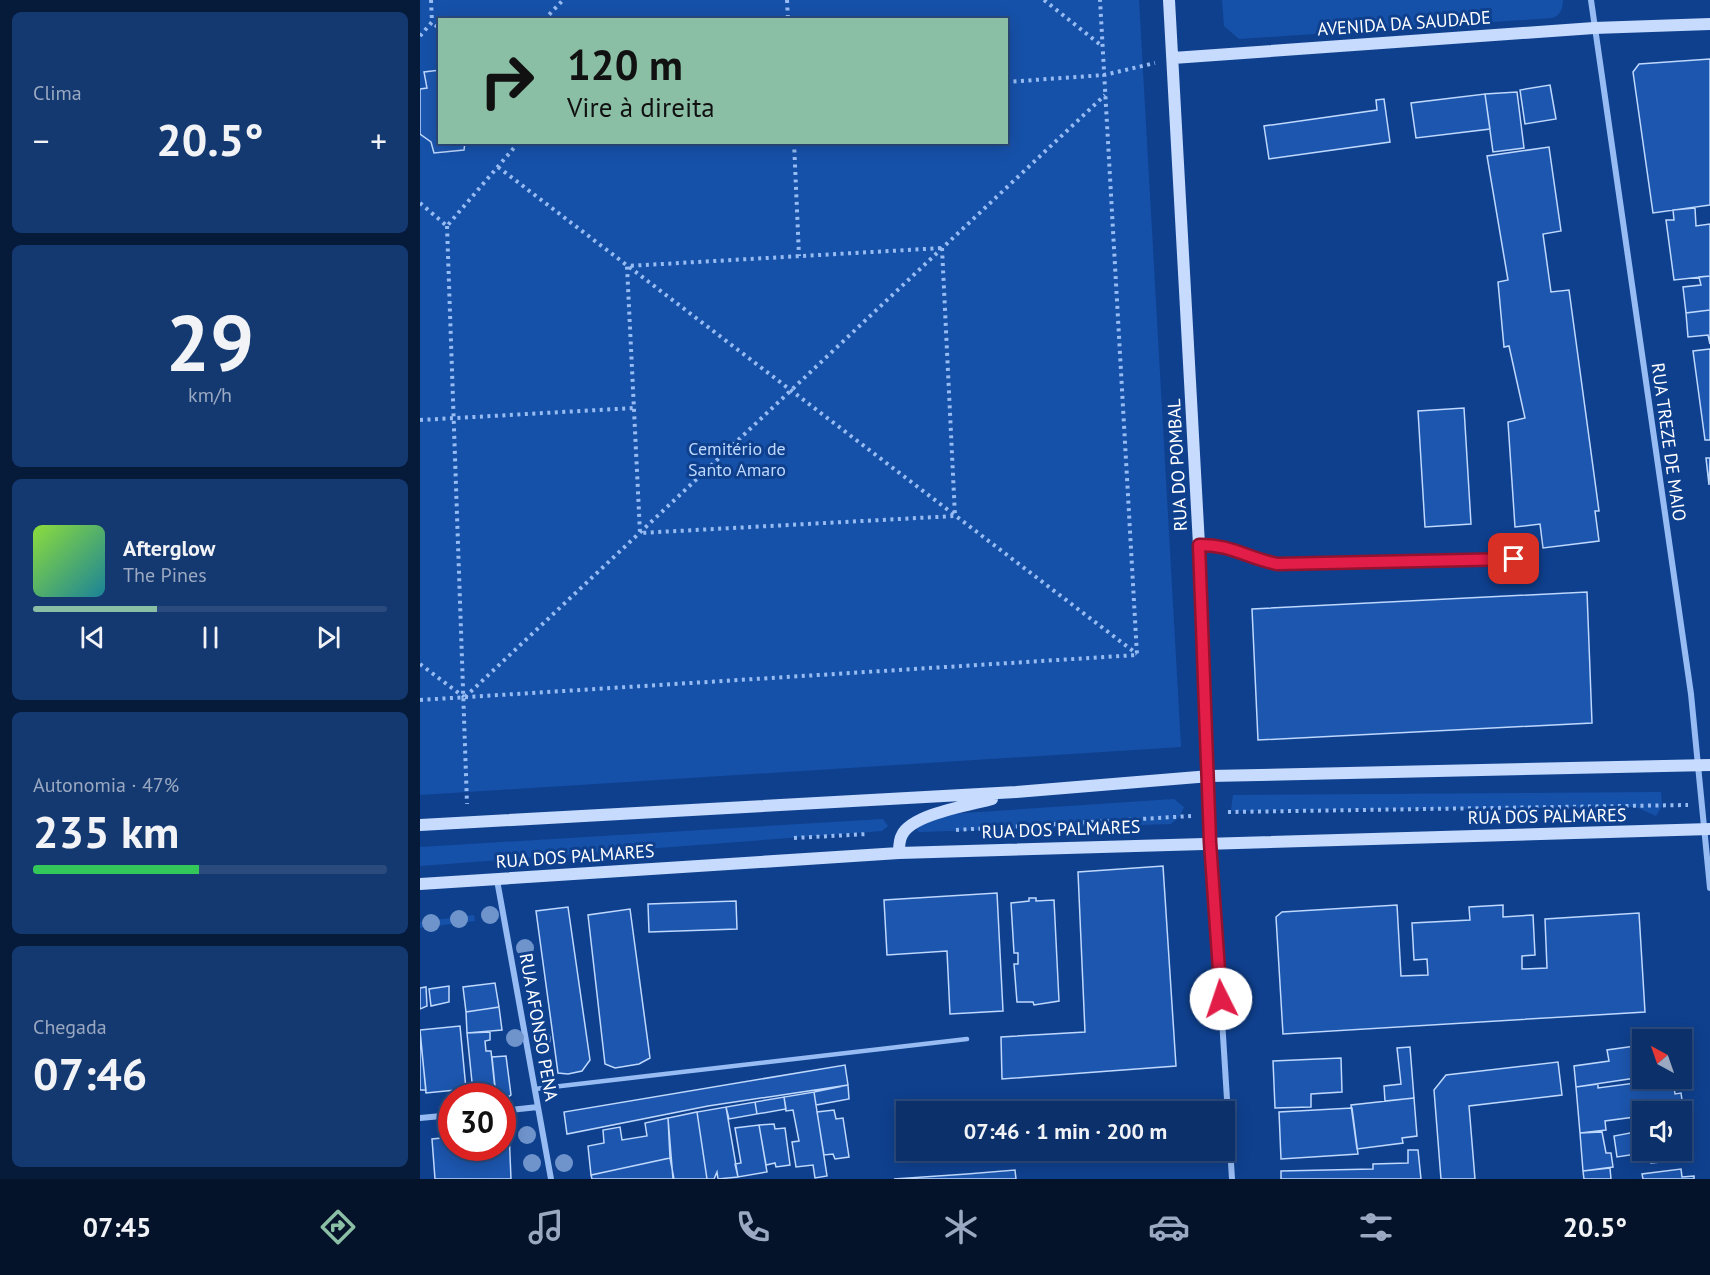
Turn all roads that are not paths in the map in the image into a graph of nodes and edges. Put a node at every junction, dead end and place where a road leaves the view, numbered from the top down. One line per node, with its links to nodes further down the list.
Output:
1 (1170, 0): 5 (main road, RUA DO POMBAL)
2 (1591, 0): 4 (street, RUA TREZE DE MAIO)
3 (1710, 24): 4 (main road, AVENIDA DA SAUDADE)
4 (1594, 28): 5 (main road, AVENIDA DA SAUDADE); 8 (street, RUA TREZE DE MAIO)
5 (1173, 58): 6 (main road, RUA DO POMBAL)
6 (1199, 545): 7 (lane); 9 (main road, RUA DO POMBAL)
7 (1535, 559)
8 (1704, 765): 9 (main road, RUA DOS PALMARES); 12 (street, RUA TREZE DE MAIO)
9 (1210, 776): 10 (main road, RUA DOS PALMARES); 13 (main road, RUA DO POMBAL)
10 (1016, 792): 11 (main road, RUA DOS PALMARES); 14 (main road)
11 (420, 825)
12 (1707, 830): 13 (main road, RUA DOS PALMARES); 17 (street, RUA TREZE DE MAIO)
13 (1210, 842): 14 (main road, RUA DOS PALMARES); 25 (street, RUA DO POMBAL)
14 (899, 853): 15 (main road, RUA DOS PALMARES)
15 (497, 880): 16 (main road, RUA DOS PALMARES); 19 (street, RUA AFONSO PENA)
16 (420, 884)
17 (1710, 888)
18 (967, 1039): 19 (lane)
19 (535, 1089): 20 (street, RUA AFONSO PENA)
20 (538, 1107): 21 (street); 24 (street, RUA AFONSO PENA)
21 (516, 1109)
22 (438, 1116): 23 (street)
23 (420, 1118)
24 (552, 1179)
25 (1232, 1179)

